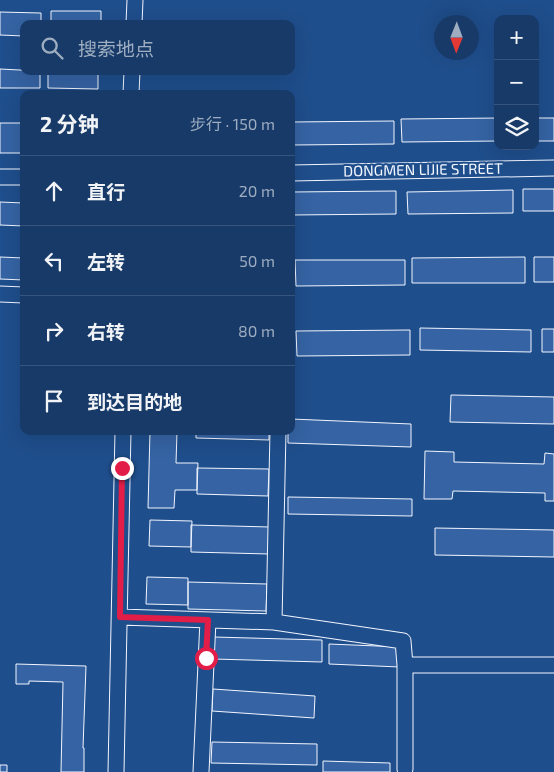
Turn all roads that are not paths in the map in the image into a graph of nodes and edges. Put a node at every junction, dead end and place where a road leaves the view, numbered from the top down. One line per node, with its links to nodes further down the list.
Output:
1 (134, 0): 2 (street)
2 (134, 20)
3 (132, 75): 4 (street)
4 (132, 90)
5 (554, 168): 6 (street, DONGMEN LIJIE STREET)
6 (295, 172)
7 (0, 177): 8 (street)
8 (20, 177)
9 (0, 294): 10 (street)
10 (20, 295)
11 (123, 435): 13 (street)
12 (278, 435): 15 (street)
13 (120, 617): 14 (street); 19 (street)
14 (208, 620): 15 (street); 20 (street)
15 (274, 622): 16 (street)
16 (405, 665): 17 (street); 18 (street)
17 (554, 665)
18 (405, 769)
19 (116, 772)
20 (201, 772)

